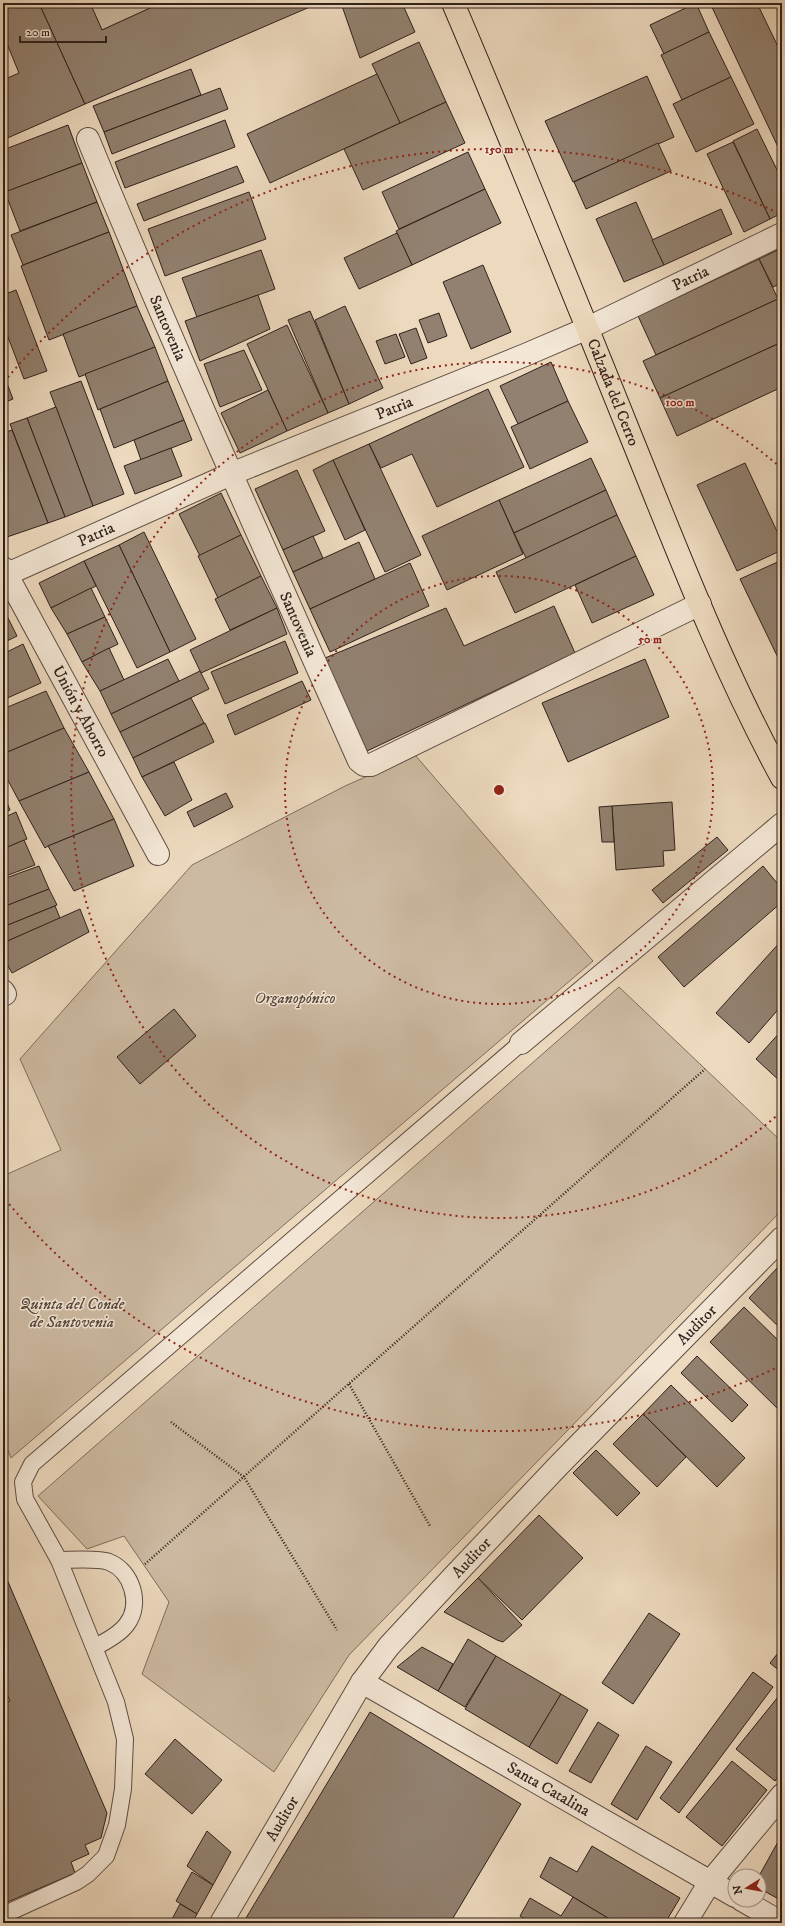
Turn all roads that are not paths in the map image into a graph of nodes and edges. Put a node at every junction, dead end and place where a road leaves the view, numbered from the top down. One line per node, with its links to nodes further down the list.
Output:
1 (453, 3): 4 (main road, Calzada del Cerro)
2 (88, 139): 5 (street, Santovenia)
3 (782, 234): 4 (street, Patria)
4 (588, 328): 5 (street, Patria); 7 (main road, Calzada del Cerro)
5 (231, 474): 6 (street, Patria); 7 (street, Santovenia)
6 (4, 573): 10 (street, Unión y Ahorro)
7 (700, 604): 8 (main road, Calzada del Cerro)
8 (782, 778)
9 (782, 824): 11 (street)
10 (158, 854)
11 (521, 1043): 13 (lane)
12 (782, 1238): 15 (street, Auditor)
13 (60, 1560): 14 (lane); 14 (lane)
14 (95, 1647): 20 (lane)
15 (362, 1682): 17 (street, Santa Catalina); 21 (street, Auditor)
16 (782, 1795): 17 (street)
17 (710, 1882): 18 (street, Santa Catalina); 22 (street)
18 (727, 1892)
19 (756, 1908): 23 (street)
20 (3, 1915)
21 (221, 1923)
22 (685, 1923)
23 (782, 1923)

